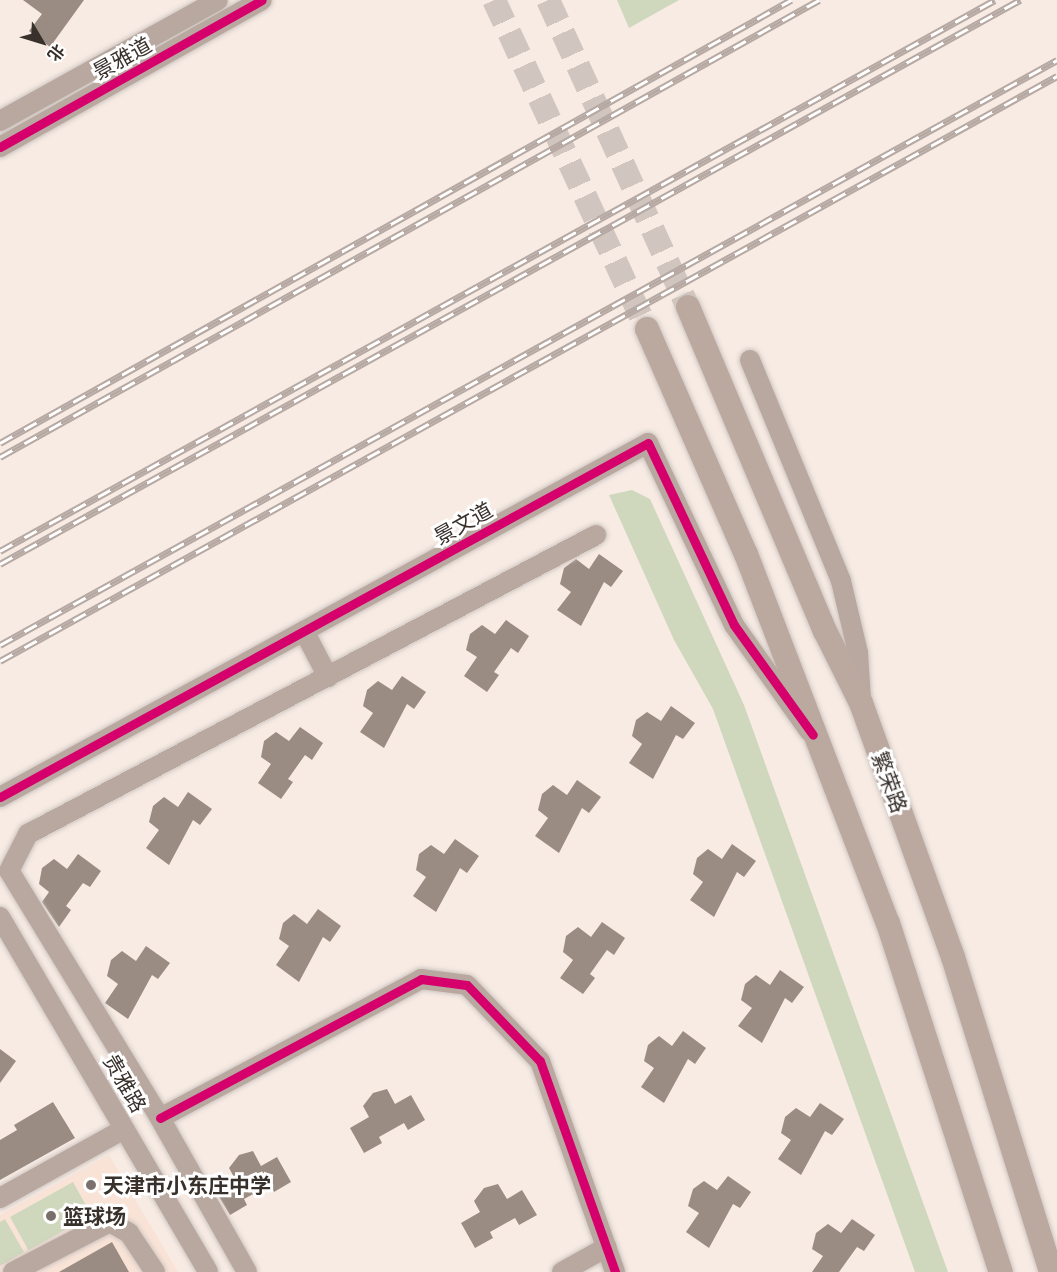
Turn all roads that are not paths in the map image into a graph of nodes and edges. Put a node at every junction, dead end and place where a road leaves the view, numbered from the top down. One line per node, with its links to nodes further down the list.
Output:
1 (218, 0): 3 (street, 景雅道)
2 (262, 0): 4 (street, 景雅道)
3 (0, 121)
4 (0, 147)
5 (688, 307): 11 (main road, 繁荣路)
6 (648, 329): 12 (main road)
7 (750, 360): 11 (street)
8 (596, 535): 10 (street)
9 (304, 631): 10 (street); 12 (street, 景文道); 13 (street, 景文道)
10 (328, 677): 15 (street)
11 (861, 703): 18 (main road, 繁荣路)
12 (813, 735): 19 (main road)
13 (0, 797)
14 (0, 917): 16 (street, 贵雅路)
15 (160, 1118): 20 (street); 24 (street)
16 (124, 1129): 17 (street); 23 (street, 贵雅路)
17 (0, 1198)
18 (1040, 1238): 29 (main road); 30 (main road, 繁荣路)
19 (993, 1243): 27 (main road); 28 (main road)
20 (607, 1247): 25 (street); 26 (street)
21 (13, 1272): 22 (street)
22 (155, 1272)
23 (208, 1272)
24 (247, 1272)
25 (562, 1272)
26 (615, 1272)
27 (990, 1272)
28 (1001, 1272)
29 (1037, 1272)
30 (1051, 1272)

